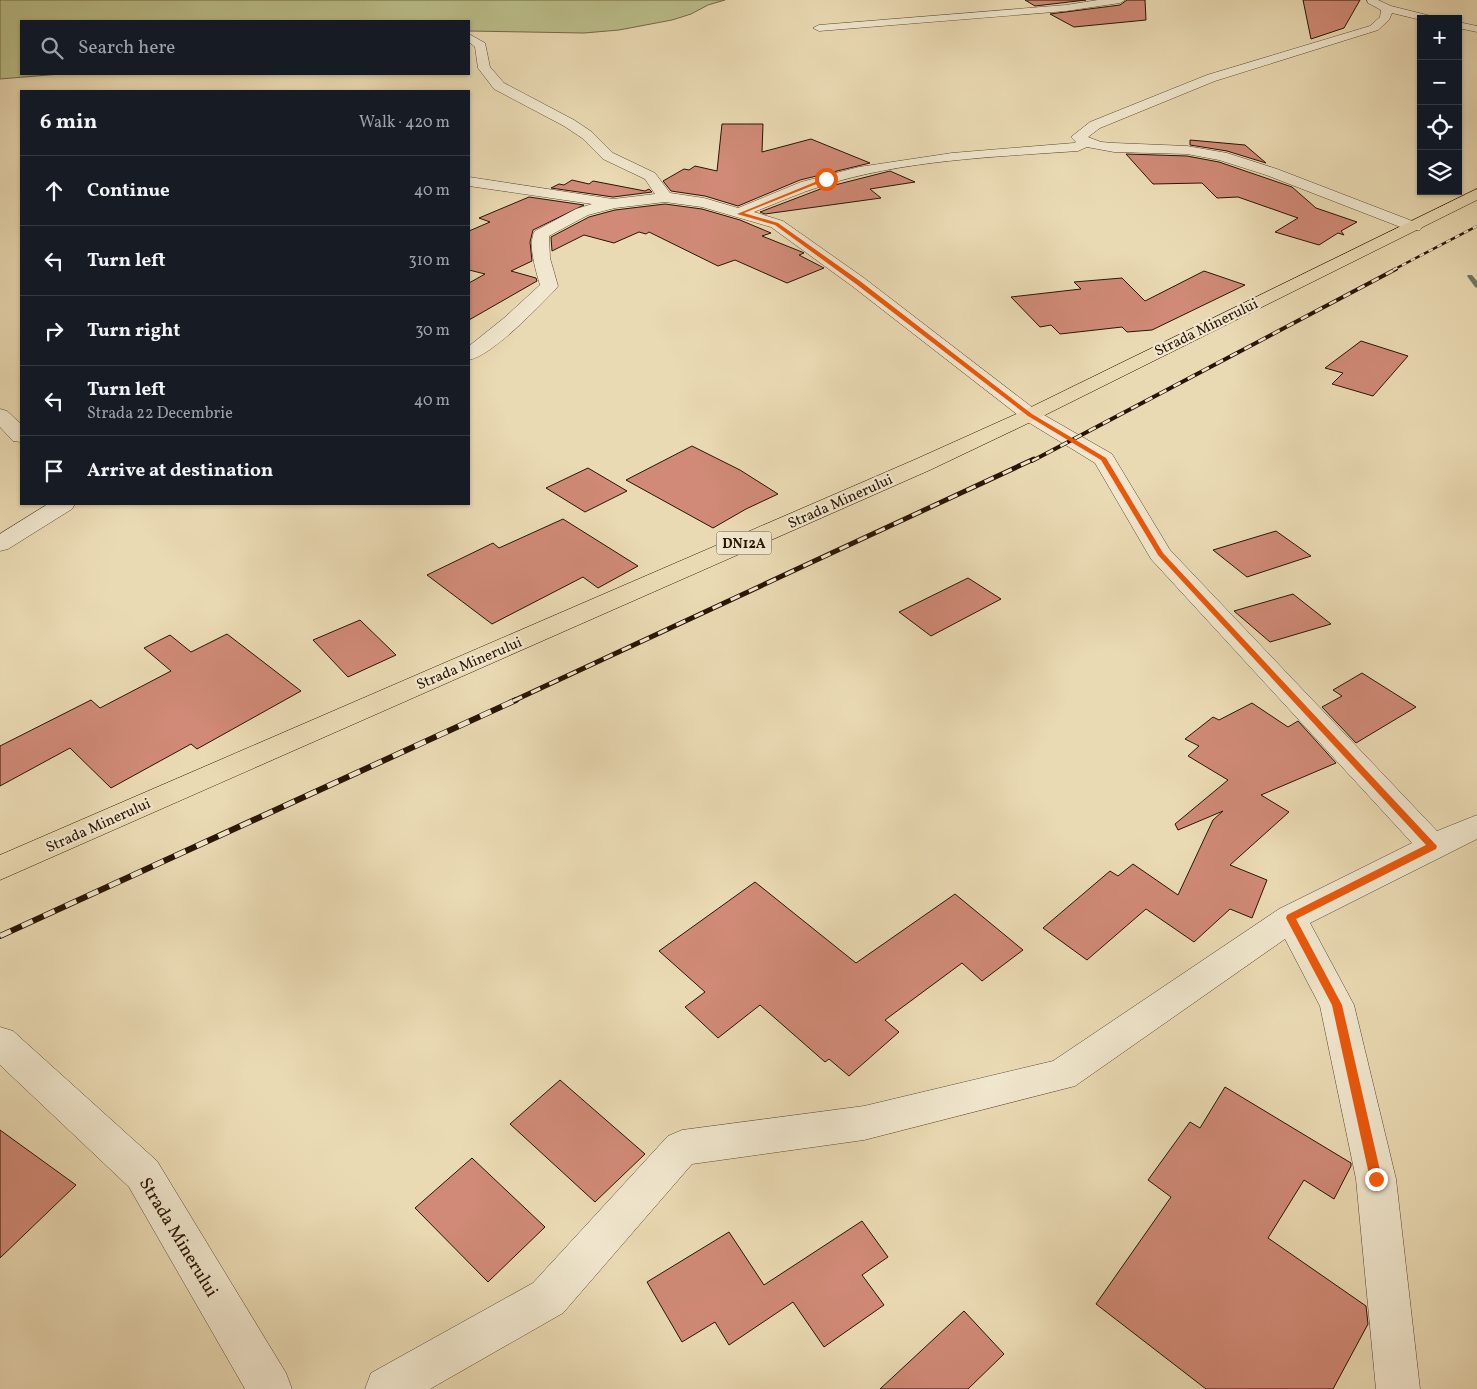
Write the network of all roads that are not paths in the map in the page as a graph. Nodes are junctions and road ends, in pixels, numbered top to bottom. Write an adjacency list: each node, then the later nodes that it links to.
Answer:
1 (1120, 0): 6 (street)
2 (1371, 0): 3 (street)
3 (1387, 9): 4 (street); 9 (street)
4 (1417, 16)
5 (1462, 26): 7 (street)
6 (820, 28)
7 (1477, 29)
8 (470, 38): 12 (street)
9 (1084, 142): 14 (street); 15 (street)
10 (470, 181): 13 (street)
11 (1477, 194): 15 (main road, Strada Minerului / DN12A)
12 (665, 197): 13 (street); 14 (street)
13 (614, 203): 16 (street)
14 (739, 214): 18 (street)
15 (1414, 227): 18 (main road, Strada Minerului / DN12A)
16 (470, 353)
17 (0, 415): 19 (street)
18 (1030, 415): 23 (street); 24 (main road, Strada Minerului / DN12A)
19 (20, 435)
20 (62, 505): 21 (street)
21 (0, 544)
22 (1477, 826): 23 (street)
23 (1433, 846): 25 (street)
24 (0, 868)
25 (1291, 918): 28 (street); 29 (street)
26 (0, 1042): 27 (street, Strada Minerului)
27 (270, 1389)
28 (387, 1389)
29 (1398, 1389)

